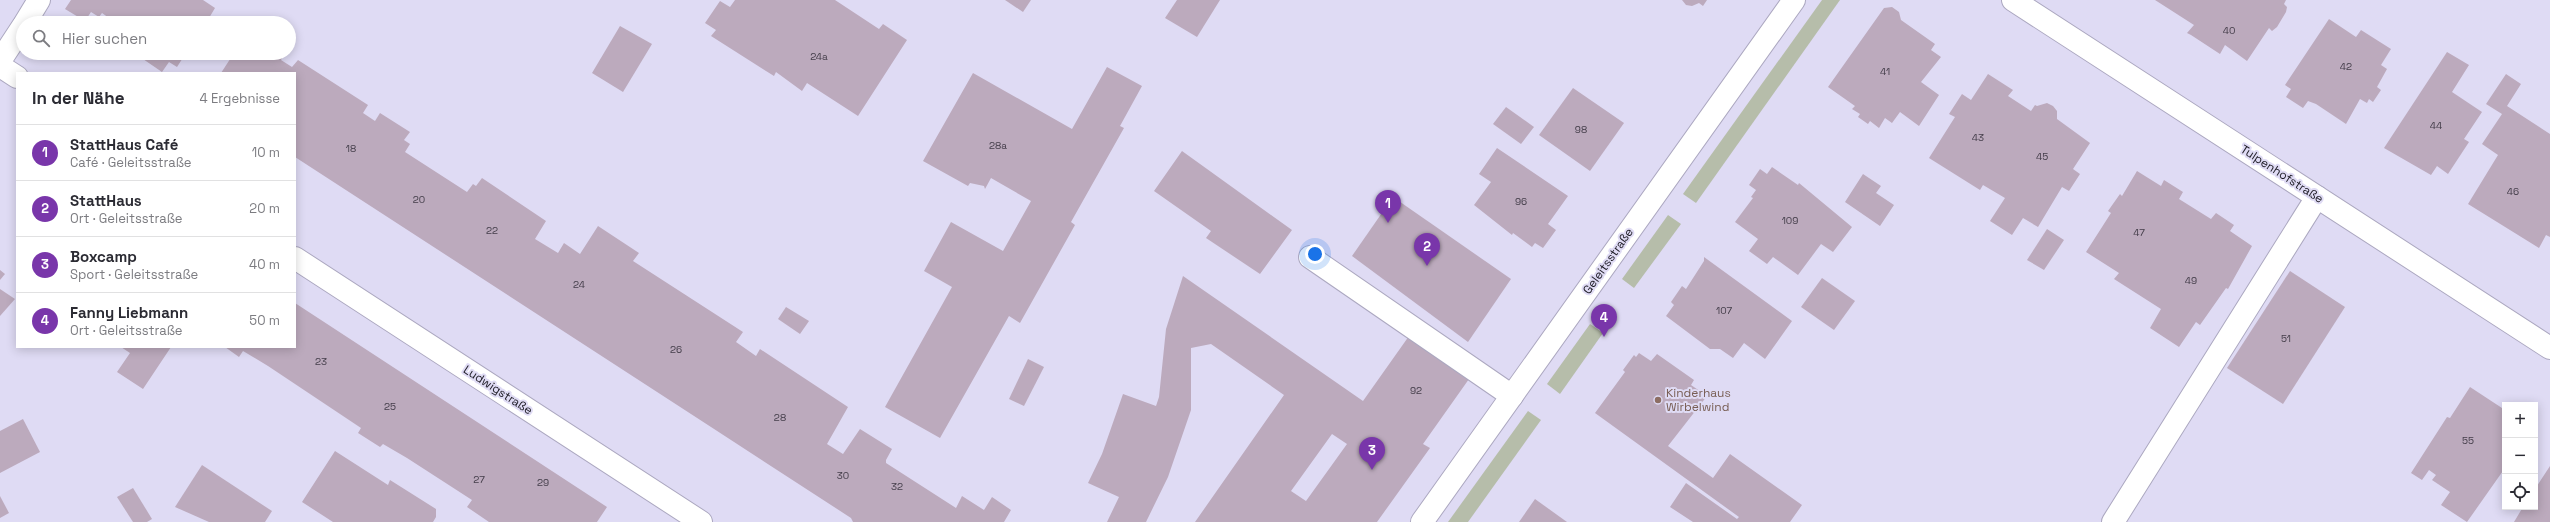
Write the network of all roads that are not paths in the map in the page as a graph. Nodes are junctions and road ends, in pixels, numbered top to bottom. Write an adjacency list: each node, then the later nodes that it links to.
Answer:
1 (39, 0): 4 (street)
2 (1794, 0): 13 (street, Geleitsstraße)
3 (2013, 0): 9 (street, Tulpenhofstraße)
4 (29, 16)
5 (16, 36): 6 (street)
6 (0, 61)
7 (0, 66): 8 (street)
8 (16, 76)
9 (2317, 197): 12 (street, Tulpenhofstraße); 16 (street)
10 (1310, 257): 13 (street)
11 (296, 259): 14 (street, Ludwigstraße)
12 (2550, 348)
13 (1512, 396): 15 (street, Geleitsstraße)
14 (701, 522)
15 (1422, 522)
16 (2113, 522)

